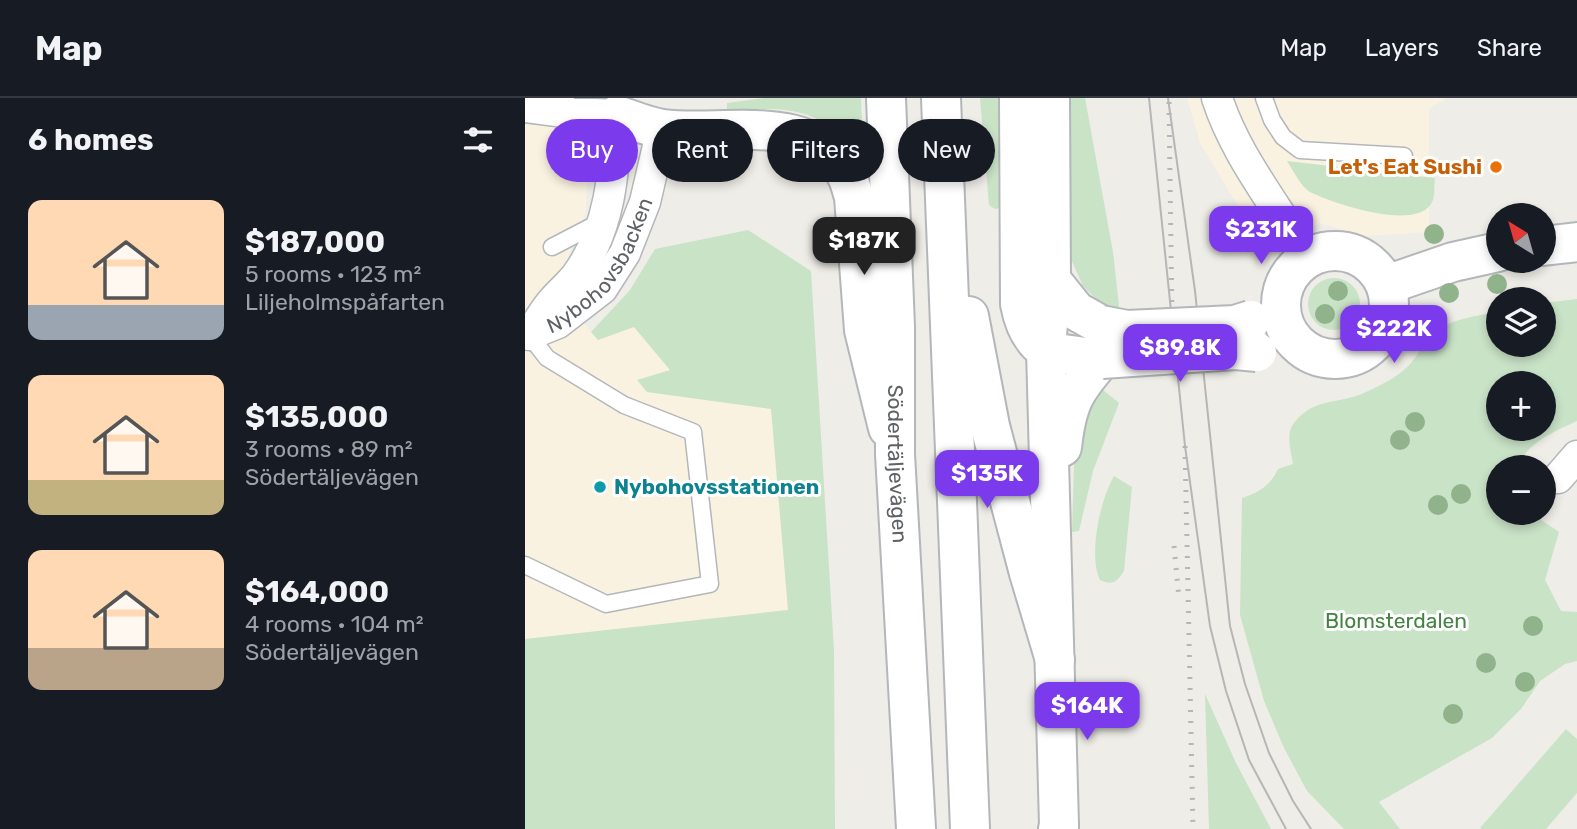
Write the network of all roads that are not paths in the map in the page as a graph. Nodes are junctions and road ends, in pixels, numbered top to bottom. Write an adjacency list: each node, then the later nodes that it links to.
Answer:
1 (886, 98): 23 (street, Södertäljevägen)
2 (941, 98): 10 (street)
3 (1019, 98): 22 (street)
4 (1050, 98): 17 (street)
5 (1217, 98): 16 (street)
6 (1264, 98): 9 (lane)
7 (525, 107): 8 (street)
8 (642, 108): 11 (street, Nybohovsbacken); 20 (street, Nybohovsbacken); 23 (street)
9 (1403, 156)
10 (945, 194): 28 (street); 31 (street)
11 (604, 220): 14 (lane); 20 (street, Nybohovsbacken)
12 (1577, 243): 13 (street)
13 (1556, 245)
14 (552, 247)
15 (1486, 255): 18 (street)
16 (1307, 258): 18 (street); 19 (street)
17 (1051, 280): 21 (street); 22 (street)
18 (1385, 285): 19 (street)
19 (1263, 327): 21 (street, bridge)
20 (527, 337): 27 (lane)
21 (1101, 342): 22 (street); 26 (street)
22 (1046, 349): 26 (street)
23 (895, 454): 30 (street, Södertäljevägen)
24 (1577, 456): 25 (street)
25 (1558, 478)
26 (1052, 546): 28 (street)
27 (525, 565)
28 (1055, 660): 29 (street)
29 (1059, 828)
30 (916, 829)
31 (970, 829)

